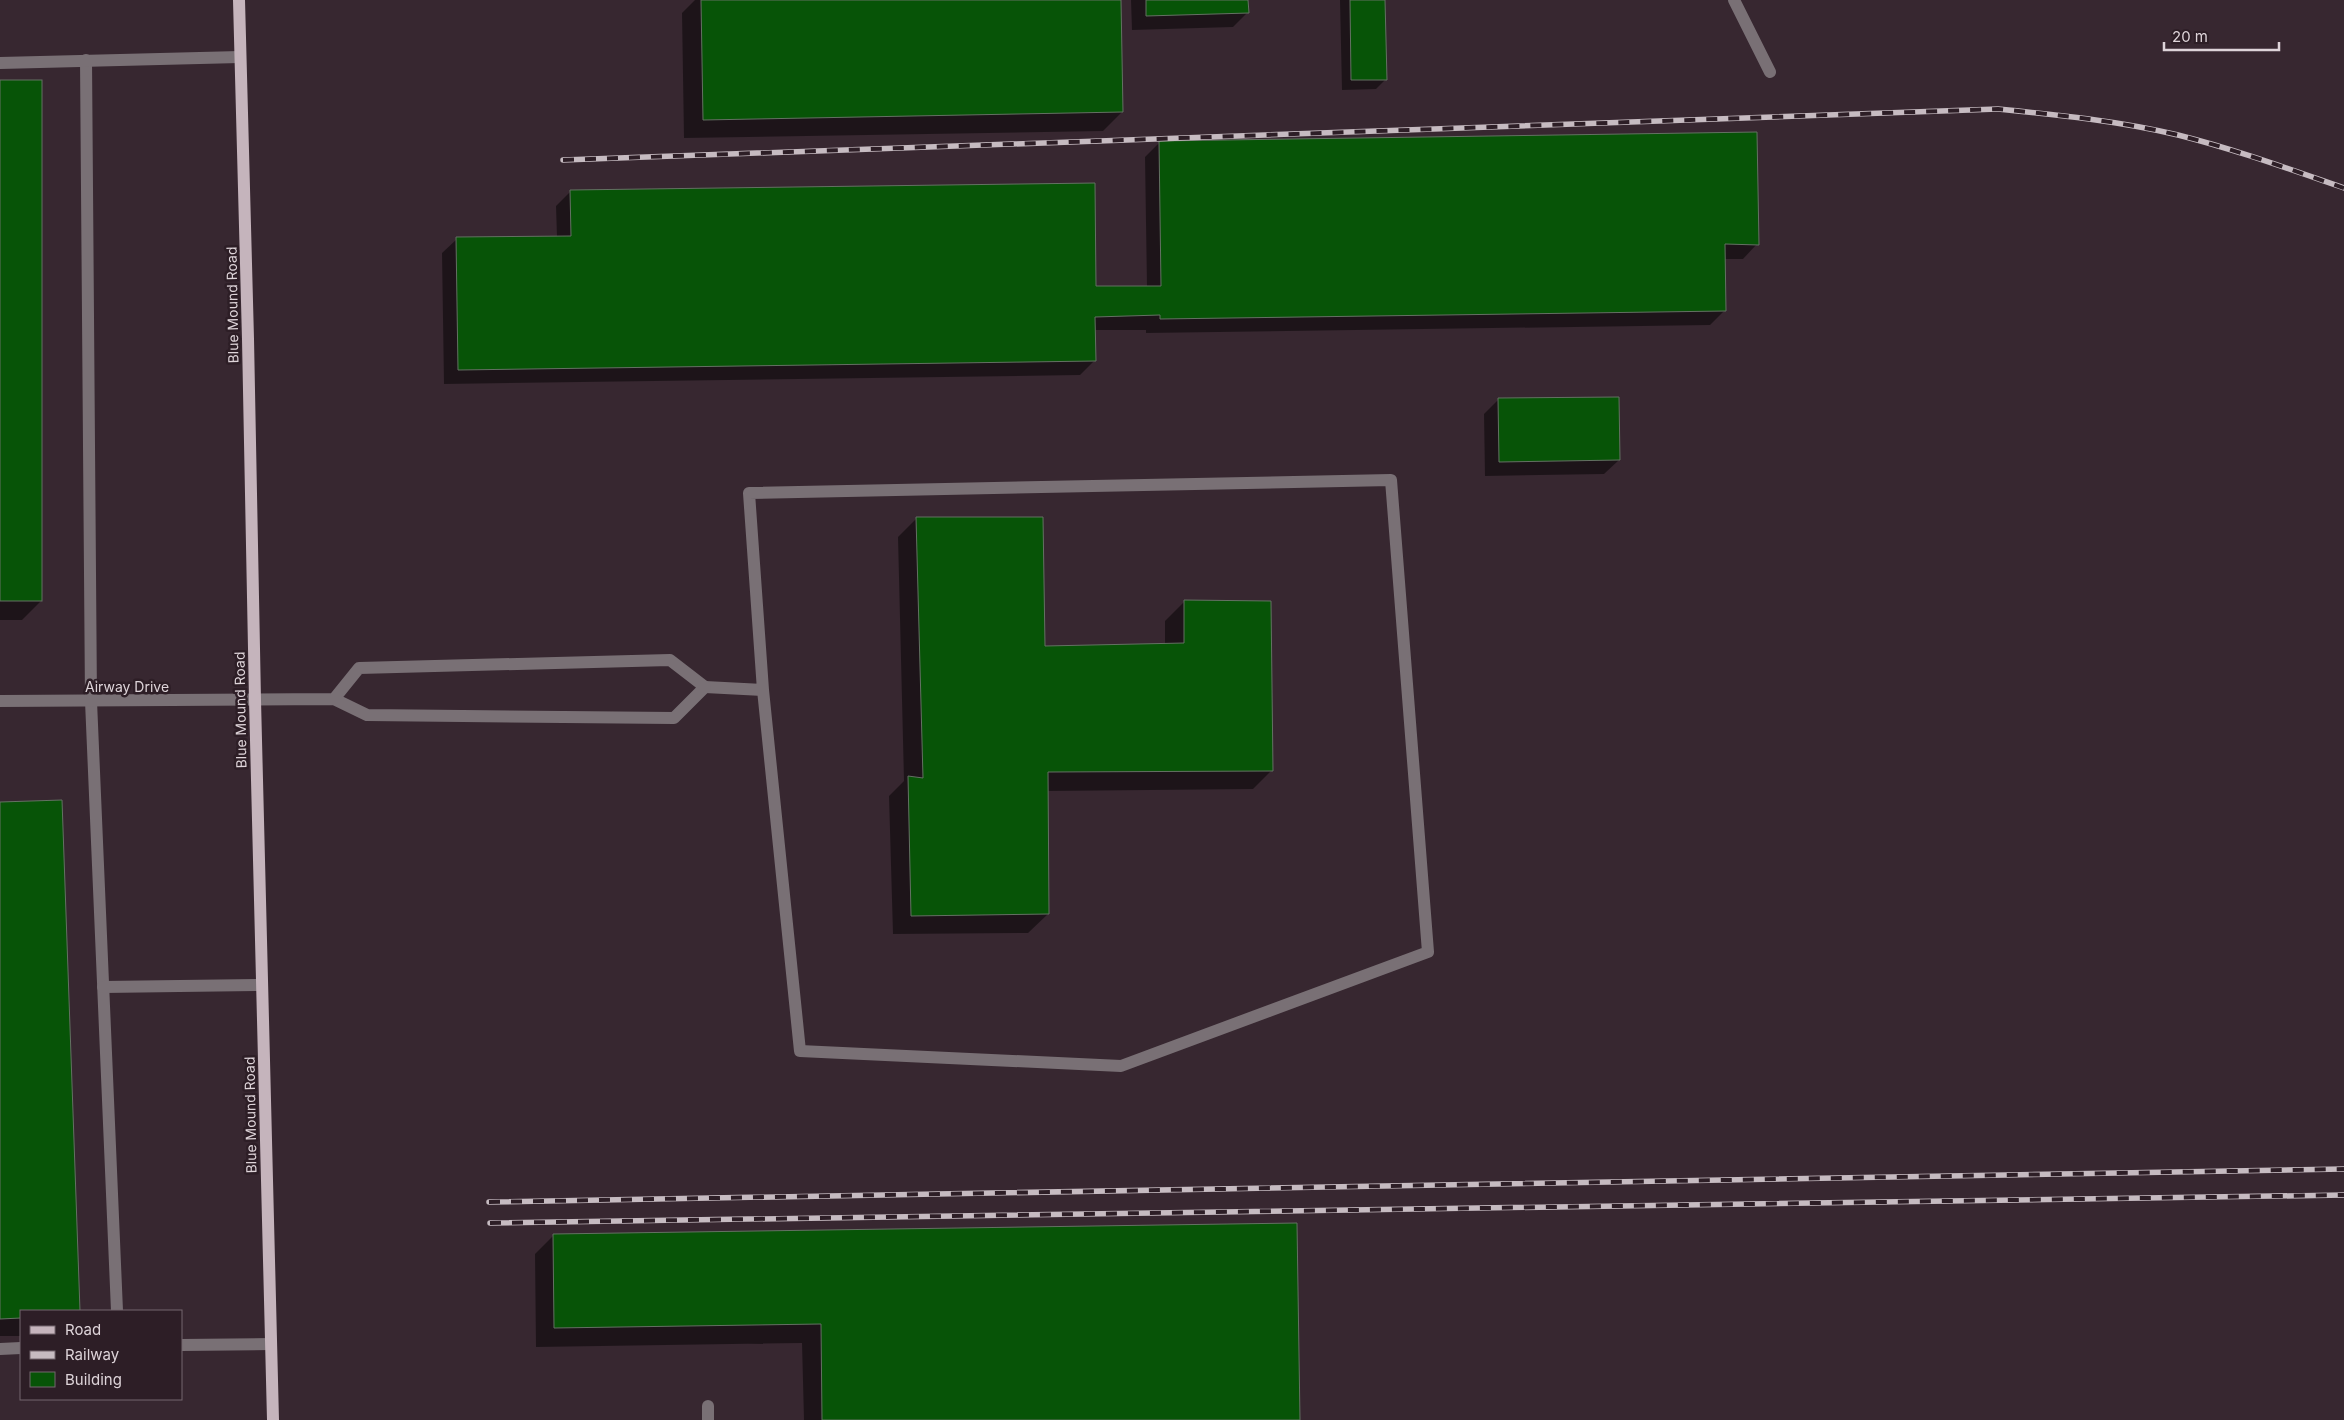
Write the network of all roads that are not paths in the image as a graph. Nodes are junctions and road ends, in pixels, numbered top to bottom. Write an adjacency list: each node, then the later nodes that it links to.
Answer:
1 (238, 0): 3 (main road, Blue Mound Road)
2 (1734, 0): 6 (street)
3 (240, 57): 4 (street); 10 (main road, Blue Mound Road)
4 (86, 60): 5 (street); 12 (street)
5 (0, 62)
6 (1770, 72)
7 (705, 687): 8 (street); 9 (street); 9 (street)
8 (763, 690): 8 (street)
9 (334, 699): 10 (street, Airway Drive)
10 (255, 700): 12 (street, Airway Drive); 13 (main road, Blue Mound Road)
11 (0, 701): 12 (street, Airway Drive)
12 (91, 701): 14 (street)
13 (262, 985): 14 (street); 16 (main road, Blue Mound Road)
14 (103, 987): 15 (street)
15 (117, 1310)
16 (271, 1344): 17 (street); 21 (main road, Blue Mound Road)
17 (182, 1345)
18 (20, 1348): 19 (street)
19 (0, 1349)
20 (708, 1406): 22 (street)
21 (272, 1420)
22 (708, 1420)

